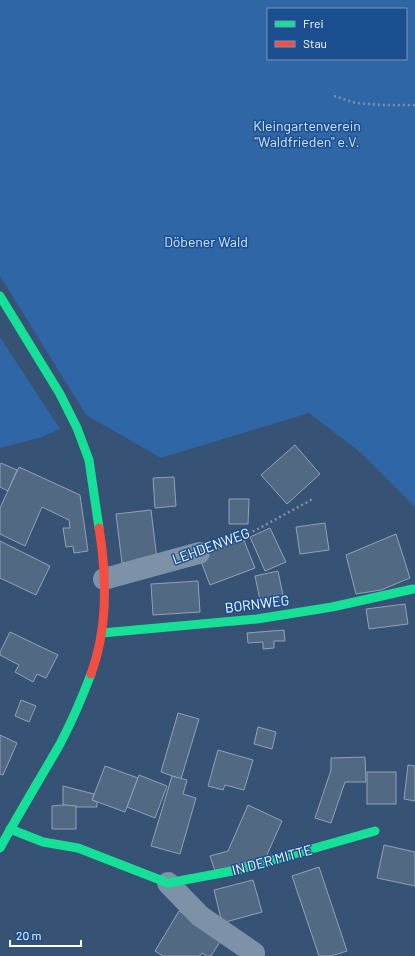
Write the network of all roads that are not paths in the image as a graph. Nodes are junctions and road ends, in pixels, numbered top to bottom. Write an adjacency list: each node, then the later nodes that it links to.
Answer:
1 (0, 296): 3 (street)
2 (199, 552): 3 (street, LEHDENWEG)
3 (104, 579): 5 (street)
4 (413, 589): 5 (street, BORNWEG)
5 (102, 633): 6 (street)
6 (10, 830): 8 (street); 9 (street)
7 (375, 831): 9 (street, IN DER MITTE)
8 (0, 848)
9 (168, 883): 10 (street)
10 (254, 952)

